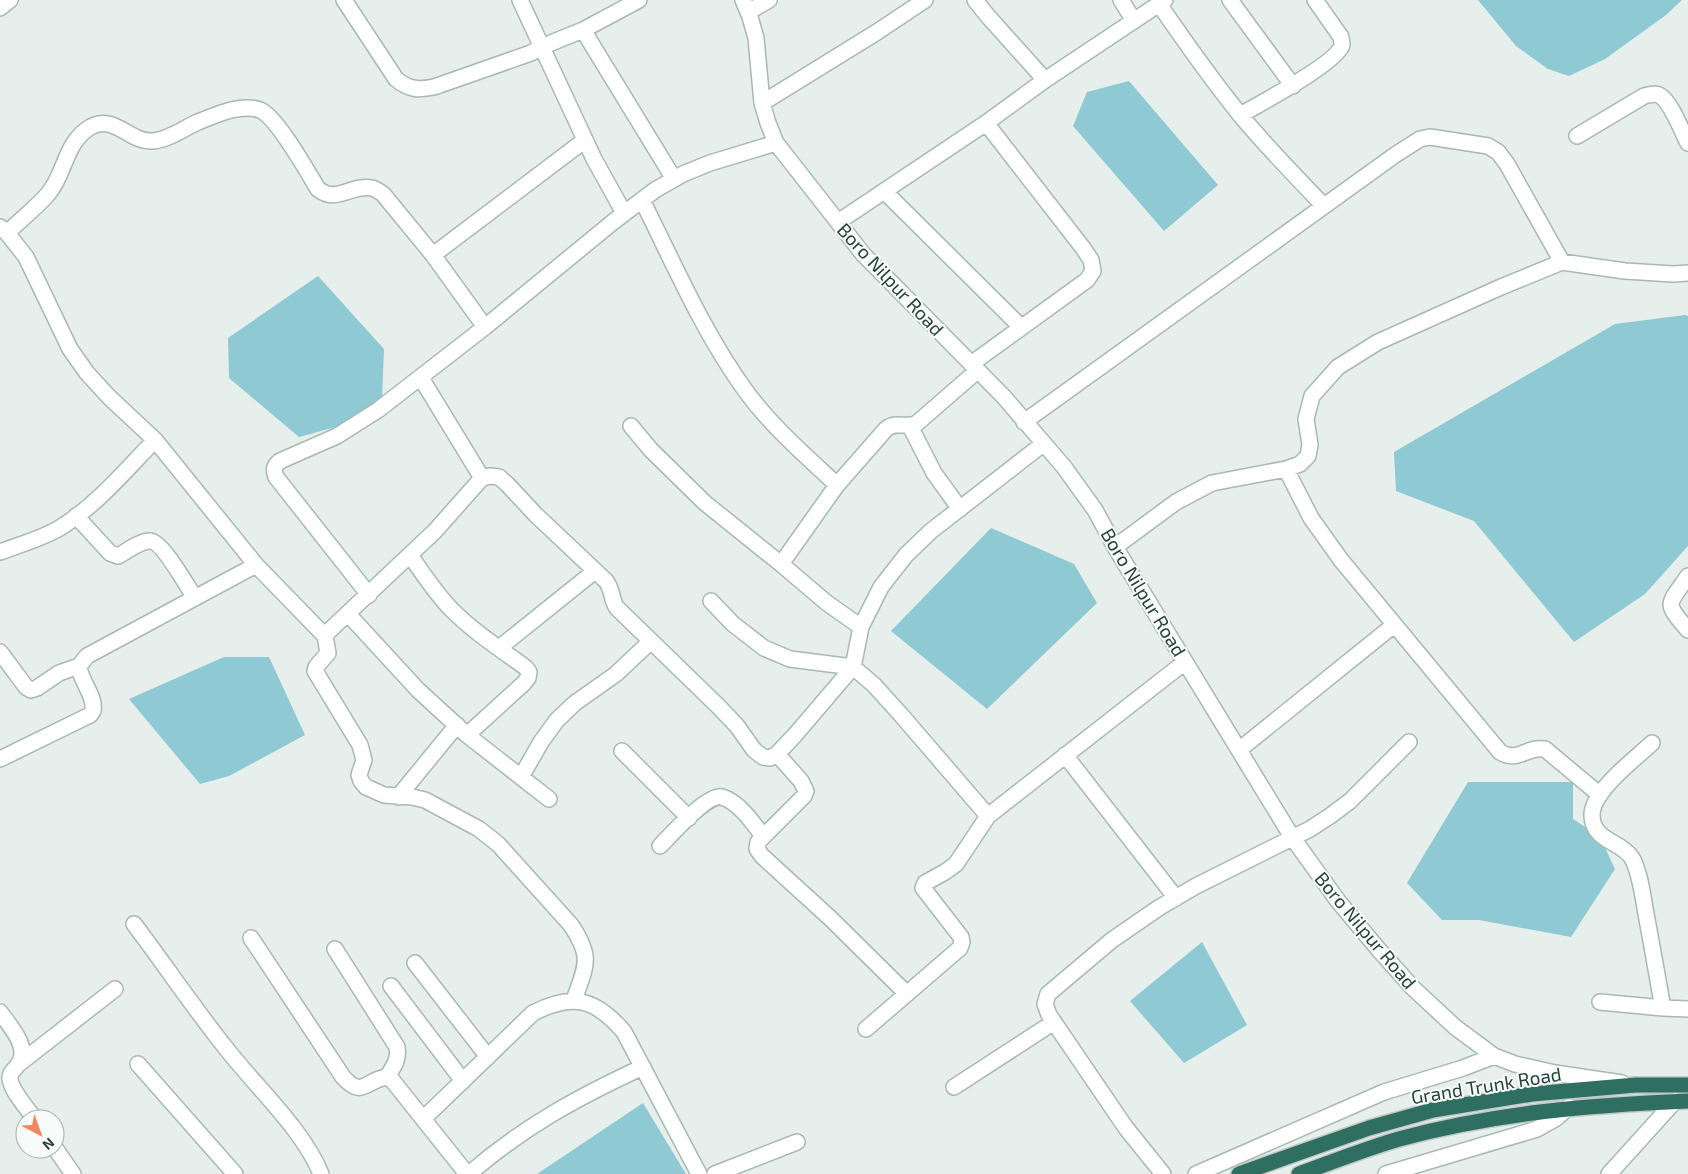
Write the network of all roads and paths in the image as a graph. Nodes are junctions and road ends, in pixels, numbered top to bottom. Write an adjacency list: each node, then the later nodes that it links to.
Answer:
1 (10, 0): 13 (street)
2 (344, 0): 16 (street)
3 (520, 0): 16 (street)
4 (769, 0): 12 (street)
5 (925, 0): 19 (street)
6 (975, 0): 17 (street)
7 (1121, 0): 14 (street)
8 (1230, 0): 18 (street)
9 (1315, 0): 18 (street)
10 (629, 2): 15 (street)
11 (1162, 2): 14 (street); 20 (street)
12 (745, 6): 19 (street, Boro Nilpur Road)
13 (0, 8)
14 (1134, 21): 17 (street)
15 (583, 30): 16 (street); 26 (street)
16 (541, 47): 23 (street)
17 (1045, 80): 21 (street)
18 (1293, 86): 20 (street)
19 (762, 103): 24 (street, Boro Nilpur Road)
20 (1240, 115): 29 (street)
21 (986, 123): 27 (street); 37 (street)
22 (1577, 136): 25 (street)
23 (585, 140): 30 (street); 33 (street)
24 (776, 143): 26 (street); 31 (street, Boro Nilpur Road)
25 (1688, 143)
26 (674, 179): 28 (street)
27 (884, 191): 31 (street); 37 (street)
28 (642, 200): 30 (street); 47 (street)
29 (1324, 206): 34 (street); 40 (street)
30 (624, 213): 36 (street)
31 (838, 222): 38 (street, Boro Nilpur Road)
32 (3, 230): 33 (street); 43 (street)
33 (433, 255): 36 (street)
34 (1562, 262): 35 (street); 45 (street)
35 (1688, 273)
36 (485, 327): 39 (street)
37 (1022, 327): 38 (street)
38 (974, 367): 40 (street, Boro Nilpur Road); 42 (street)
39 (421, 378): 46 (street); 57 (street)
40 (1024, 422): 44 (street, Boro Nilpur Road)
41 (631, 426): 53 (street)
42 (910, 426): 47 (street); 48 (street)
43 (155, 440): 49 (street); 54 (street)
44 (1043, 444): 48 (street); 50 (street, Boro Nilpur Road)
45 (1286, 469): 50 (street); 61 (street)
46 (482, 478): 52 (street); 55 (street)
47 (837, 485): 53 (street)
48 (960, 509): 62 (street)
49 (76, 516): 51 (street); 58 (street)
50 (1115, 547): 68 (street, Boro Nilpur Road)
51 (0, 552)
52 (410, 555): 57 (street); 66 (street)
53 (781, 564): 62 (street)
54 (256, 565): 58 (street); 64 (street)
55 (595, 571): 65 (street); 66 (street)
56 (1688, 576): 63 (street)
57 (369, 594): 60 (street)
58 (195, 598): 69 (street)
59 (711, 602): 70 (street)
60 (348, 614): 64 (street); 71 (street)
61 (1394, 625): 74 (street); 80 (street)
62 (861, 627): 70 (street)
63 (1688, 630)
64 (325, 636): 81 (street)
65 (651, 641): 76 (street); 79 (street)
66 (499, 648): 71 (street)
67 (0, 652): 69 (street)
68 (1185, 662): 74 (street, Boro Nilpur Road); 77 (street)
69 (78, 666): 78 (street)
70 (853, 667): 76 (street); 83 (street)
71 (462, 730): 79 (street); 81 (street)
72 (1409, 742): 86 (street)
73 (1652, 743): 80 (street)
74 (1239, 750): 86 (street, Boro Nilpur Road)
75 (622, 751): 84 (street)
76 (777, 754): 85 (street)
77 (1065, 754): 83 (street); 88 (street)
78 (0, 759)
79 (521, 777): 82 (street)
80 (1600, 795): 98 (street)
81 (398, 797): 96 (street)
82 (549, 800)
83 (988, 816): 95 (street)
84 (689, 818): 85 (street); 87 (street)
85 (763, 836): 95 (street)
86 (1292, 837): 88 (street); 104 (street, Boro Nilpur Road)
87 (660, 846)
88 (1176, 898): 101 (street)
89 (134, 924): 122 (street)
90 (252, 938): 109 (street)
91 (334, 949): 109 (street)
92 (414, 963): 103 (street)
93 (391, 986): 110 (street)
94 (116, 989): 105 (street)
95 (906, 994): 102 (street)
96 (574, 1000): 103 (street); 107 (street)
97 (1600, 1002): 98 (street)
98 (1663, 1008): 99 (street)
99 (1688, 1008)
100 (0, 1012): 105 (street)
101 (1054, 1022): 113 (street); 126 (street)
102 (866, 1029)
103 (488, 1056): 110 (street)
104 (1494, 1056): 112 (street, Boro Nilpur Road); 127 (street)
105 (20, 1063): 108 (street)
106 (138, 1064): 121 (street)
107 (643, 1067): 123 (street); 124 (street)
108 (5, 1074): 116 (street)
109 (386, 1077): 117 (street)
110 (463, 1081): 117 (street)
111 (1688, 1085): 112 (highway, Grand Trunk Road)
112 (1636, 1086): 128 (highway, Grand Trunk Road)
113 (954, 1087)
114 (1682, 1101): 115 (highway, Grand Trunk Road); 131 (street)
115 (1569, 1107): 129 (highway, Grand Trunk Road); 130 (street)
116 (28, 1109)
117 (423, 1119): 123 (street)
118 (797, 1142): 125 (street)
119 (63, 1159): 120 (street)
120 (73, 1174)
121 (235, 1174)
122 (321, 1174)
123 (468, 1174)
124 (699, 1174)
125 (715, 1174)
126 (1163, 1174)
127 (1196, 1174)
128 (1239, 1174)
129 (1299, 1174)
130 (1386, 1174)
131 (1609, 1174)

